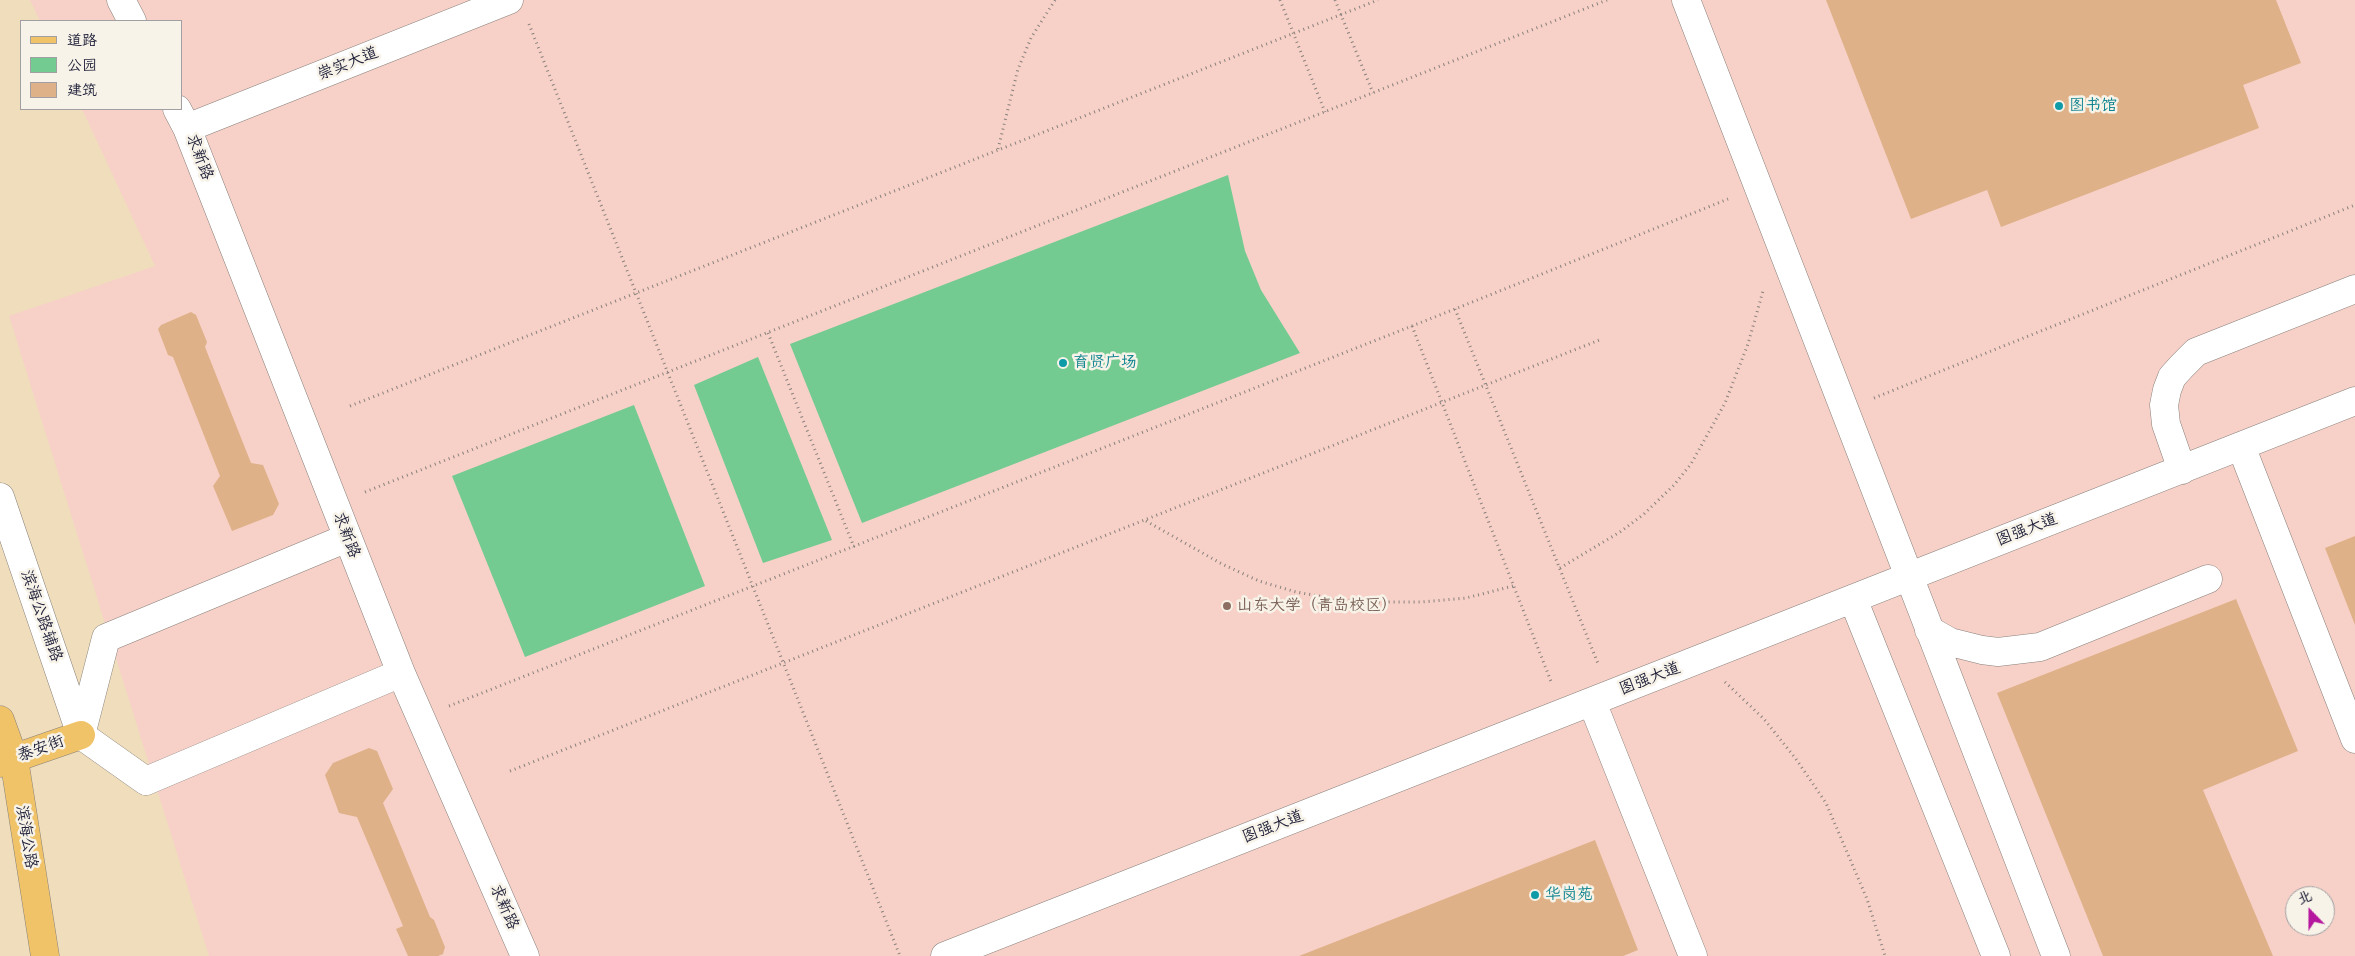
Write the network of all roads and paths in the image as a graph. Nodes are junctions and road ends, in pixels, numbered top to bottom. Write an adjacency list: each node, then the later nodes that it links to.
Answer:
1 (121, 0): 10 (street)
2 (1055, 0): 15 (path)
3 (1280, 0): 11 (path)
4 (1335, 0): 9 (path)
5 (1378, 0): 9 (path)
6 (1607, 0): 12 (path)
7 (1686, 0): 16 (street)
8 (518, 9): 14 (street, 崇实大道); 20 (path)
9 (1340, 14): 11 (path); 12 (path)
10 (131, 20)
11 (1293, 33): 13 (path); 15 (path)
12 (1372, 93): 13 (path)
13 (1325, 112): 23 (path)
14 (182, 118): 34 (street, 求新路)
15 (998, 150): 20 (path)
16 (1758, 187): 21 (path); 30 (street)
17 (2355, 205): 30 (path)
18 (1766, 283): 38 (path)
19 (2355, 290): 32 (street)
20 (636, 292): 25 (path); 29 (path)
21 (1455, 309): 22 (path); 26 (path)
22 (1412, 326): 28 (path); 37 (path)
23 (768, 333): 25 (path); 37 (path)
24 (1602, 339): 26 (path)
25 (668, 372): 34 (path); 41 (path)
26 (1486, 386): 28 (path); 38 (path)
27 (2355, 401): 31 (street, 图强大道)
28 (1441, 402): 35 (path); 42 (path)
29 (350, 406)
30 (1844, 411): 39 (street)
31 (2241, 446): 32 (street, 图强大道); 53 (street)
32 (2182, 470): 39 (street, 图强大道)
33 (0, 497): 52 (street, 滨海公路辅路)
34 (334, 505): 36 (street, 求新路)
35 (1145, 520): 42 (path); 46 (path)
36 (347, 538): 47 (street, 求新路); 52 (street)
37 (854, 547): 41 (path)
38 (1560, 568): 48 (path)
39 (1908, 577): 43 (street, 图强大道); 44 (street)
40 (2208, 579): 44 (street)
41 (753, 586): 46 (path); 50 (path)
42 (1513, 586): 49 (path)
43 (1853, 599): 45 (street, 图强大道); 62 (street)
44 (1929, 630): 63 (street)
45 (1701, 659): 48 (street, 图强大道); 61 (path)
46 (784, 664): 55 (path); 58 (path)
47 (401, 673): 50 (street, 求新路); 52 (street)
48 (1601, 698): 49 (street, 图强大道); 60 (street)
49 (1563, 713): 59 (street, 图强大道)
50 (420, 718): 57 (street, 求新路)
51 (0, 720): 54 (main road, 滨海公路)
52 (81, 735): 54 (main road, 泰安街)
53 (2355, 739)
54 (7, 761): 56 (main road, 滨海公路)
55 (510, 771)
56 (45, 956)
57 (525, 956)
58 (900, 956)
59 (945, 956)
60 (1693, 956)
61 (1885, 956)
62 (1996, 956)
63 (2056, 956)

